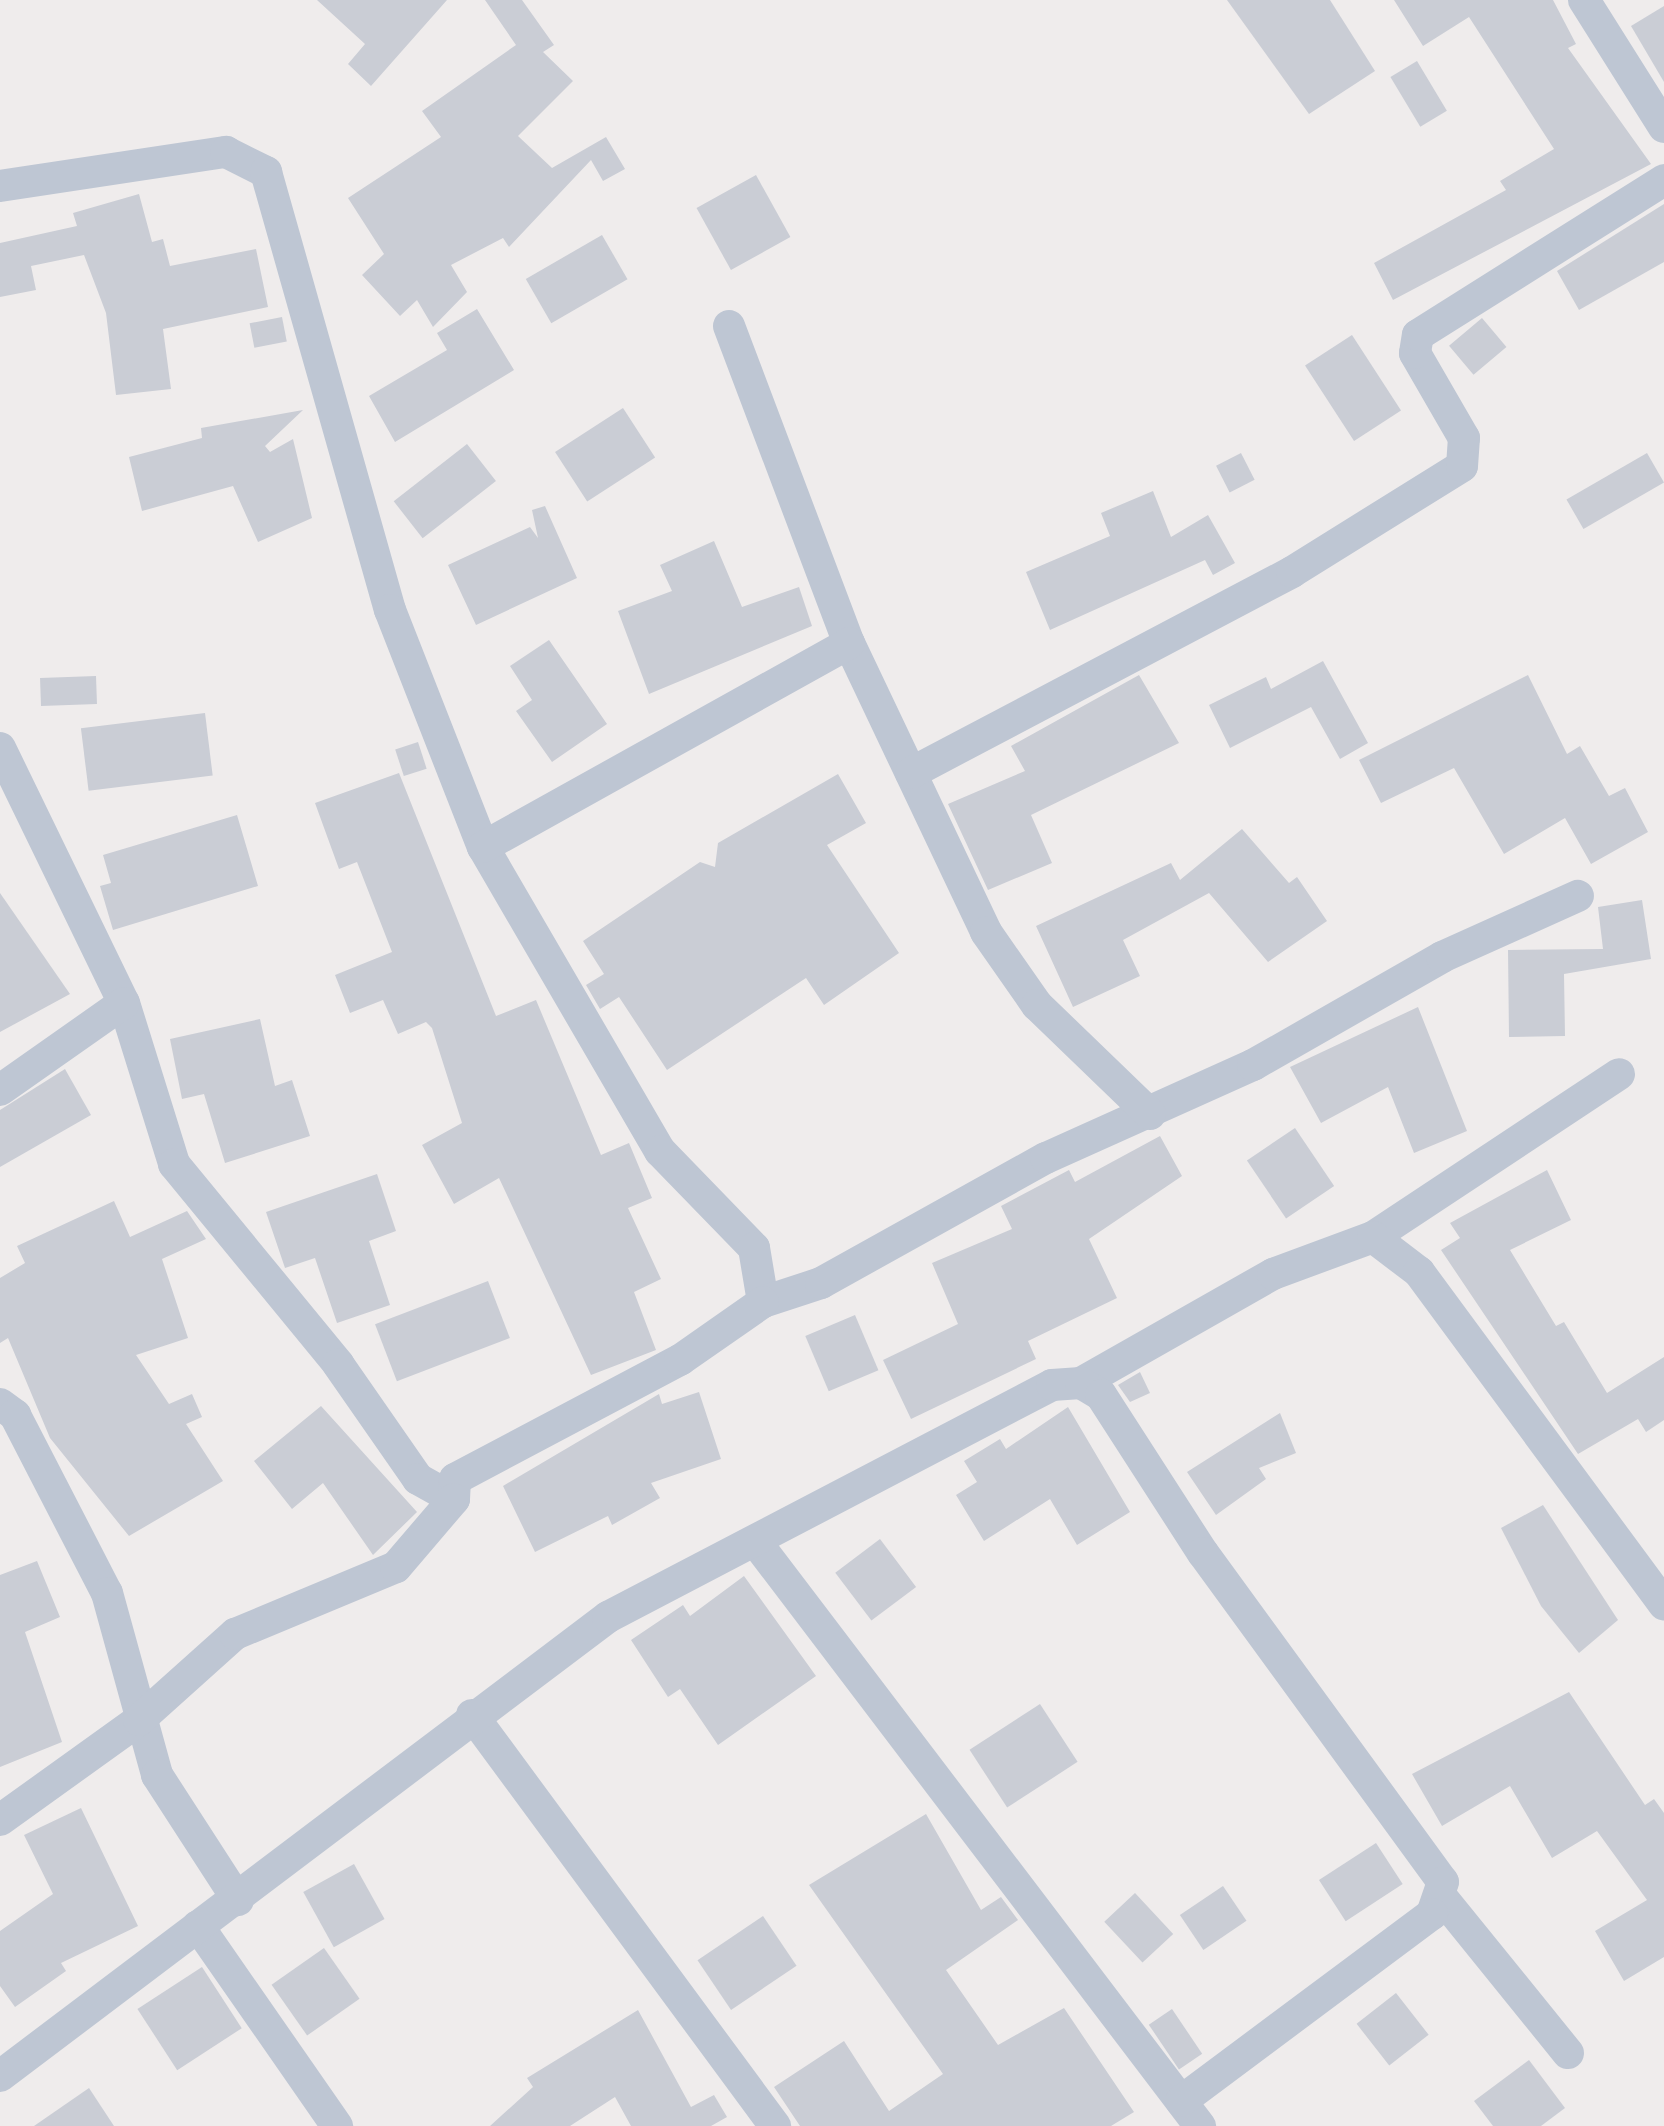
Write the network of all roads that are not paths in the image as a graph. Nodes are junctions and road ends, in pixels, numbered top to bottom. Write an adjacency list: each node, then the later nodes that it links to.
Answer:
1 (1584, 0): 2 (street)
2 (1664, 127)
3 (1664, 180): 8 (street)
4 (0, 186): 9 (street)
5 (729, 326): 6 (street)
6 (849, 643): 8 (street); 9 (street)
7 (0, 748): 11 (street)
8 (911, 774): 14 (street)
9 (483, 847): 16 (street)
10 (1578, 896): 14 (street)
11 (124, 1004): 13 (street); 19 (street)
12 (1619, 1074): 15 (street)
13 (0, 1090)
14 (1150, 1114): 16 (street)
15 (1373, 1238): 17 (street); 21 (street)
16 (762, 1302): 19 (street)
17 (1081, 1383): 20 (street); 26 (street)
18 (0, 1404): 23 (street)
19 (454, 1499): 23 (street)
20 (756, 1542): 22 (street); 30 (street)
21 (1664, 1604)
22 (472, 1715): 25 (street); 32 (street)
23 (139, 1720): 24 (street); 25 (street)
24 (0, 1820)
25 (238, 1900): 27 (street)
26 (1444, 1900): 28 (street); 30 (street)
27 (198, 1926): 29 (street); 31 (street)
28 (1568, 2053)
29 (0, 2076)
30 (1190, 2114)
31 (337, 2126)
32 (775, 2126)

